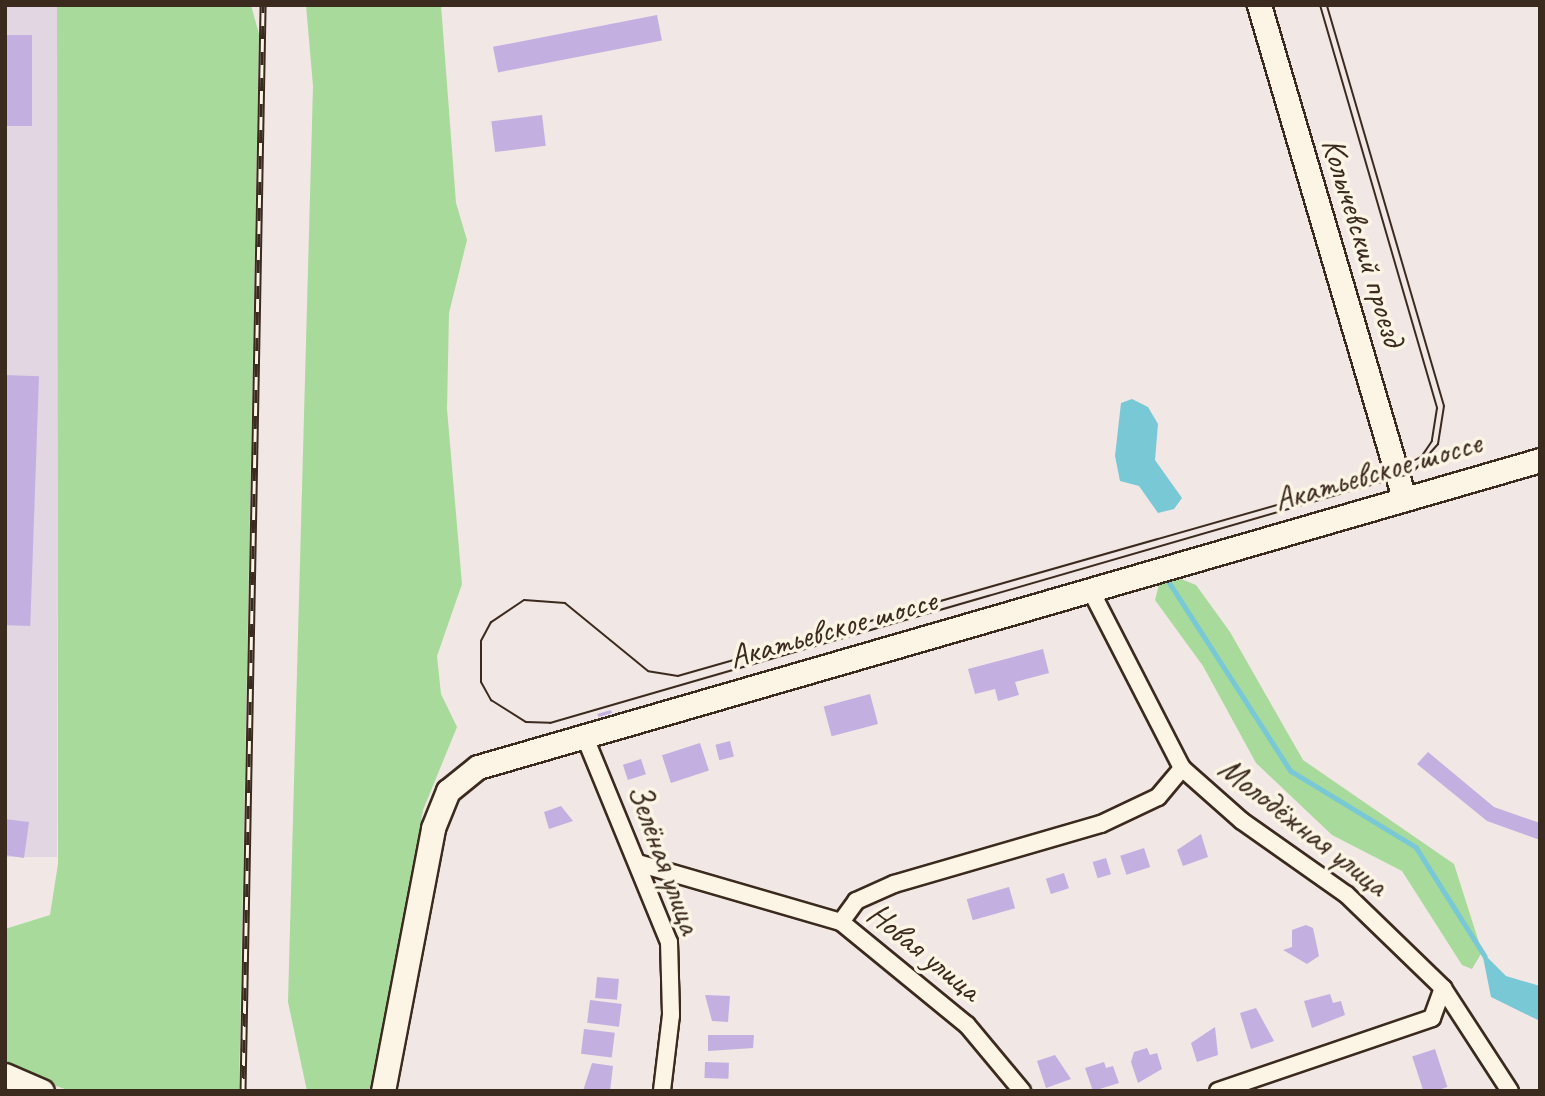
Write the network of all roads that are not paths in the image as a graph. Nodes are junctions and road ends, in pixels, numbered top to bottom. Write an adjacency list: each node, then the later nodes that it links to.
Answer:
1 (1259, 5): 3 (main road, Колычевский проезд)
2 (1540, 460): 3 (main road, Акатьевское шоссе)
3 (1404, 498): 4 (main road, Акатьевское шоссе)
4 (1090, 589): 5 (main road, Акатьевское шоссе); 6 (street, Молодёжная улица)
5 (584, 735): 7 (street, Зелёная улица); 12 (main road, Акатьевское шоссе)
6 (1182, 768): 8 (street); 9 (street, Молодёжная улица)
7 (641, 864): 8 (street, Новая улица); 13 (street, Зелёная улица)
8 (841, 922): 14 (street, Новая улица)
9 (1443, 988): 15 (street); 16 (street, Молодёжная улица)
10 (5, 1075): 11 (main road)
11 (42, 1091)
12 (383, 1091)
13 (662, 1091)
14 (1022, 1091)
15 (1218, 1091)
16 (1510, 1091)

